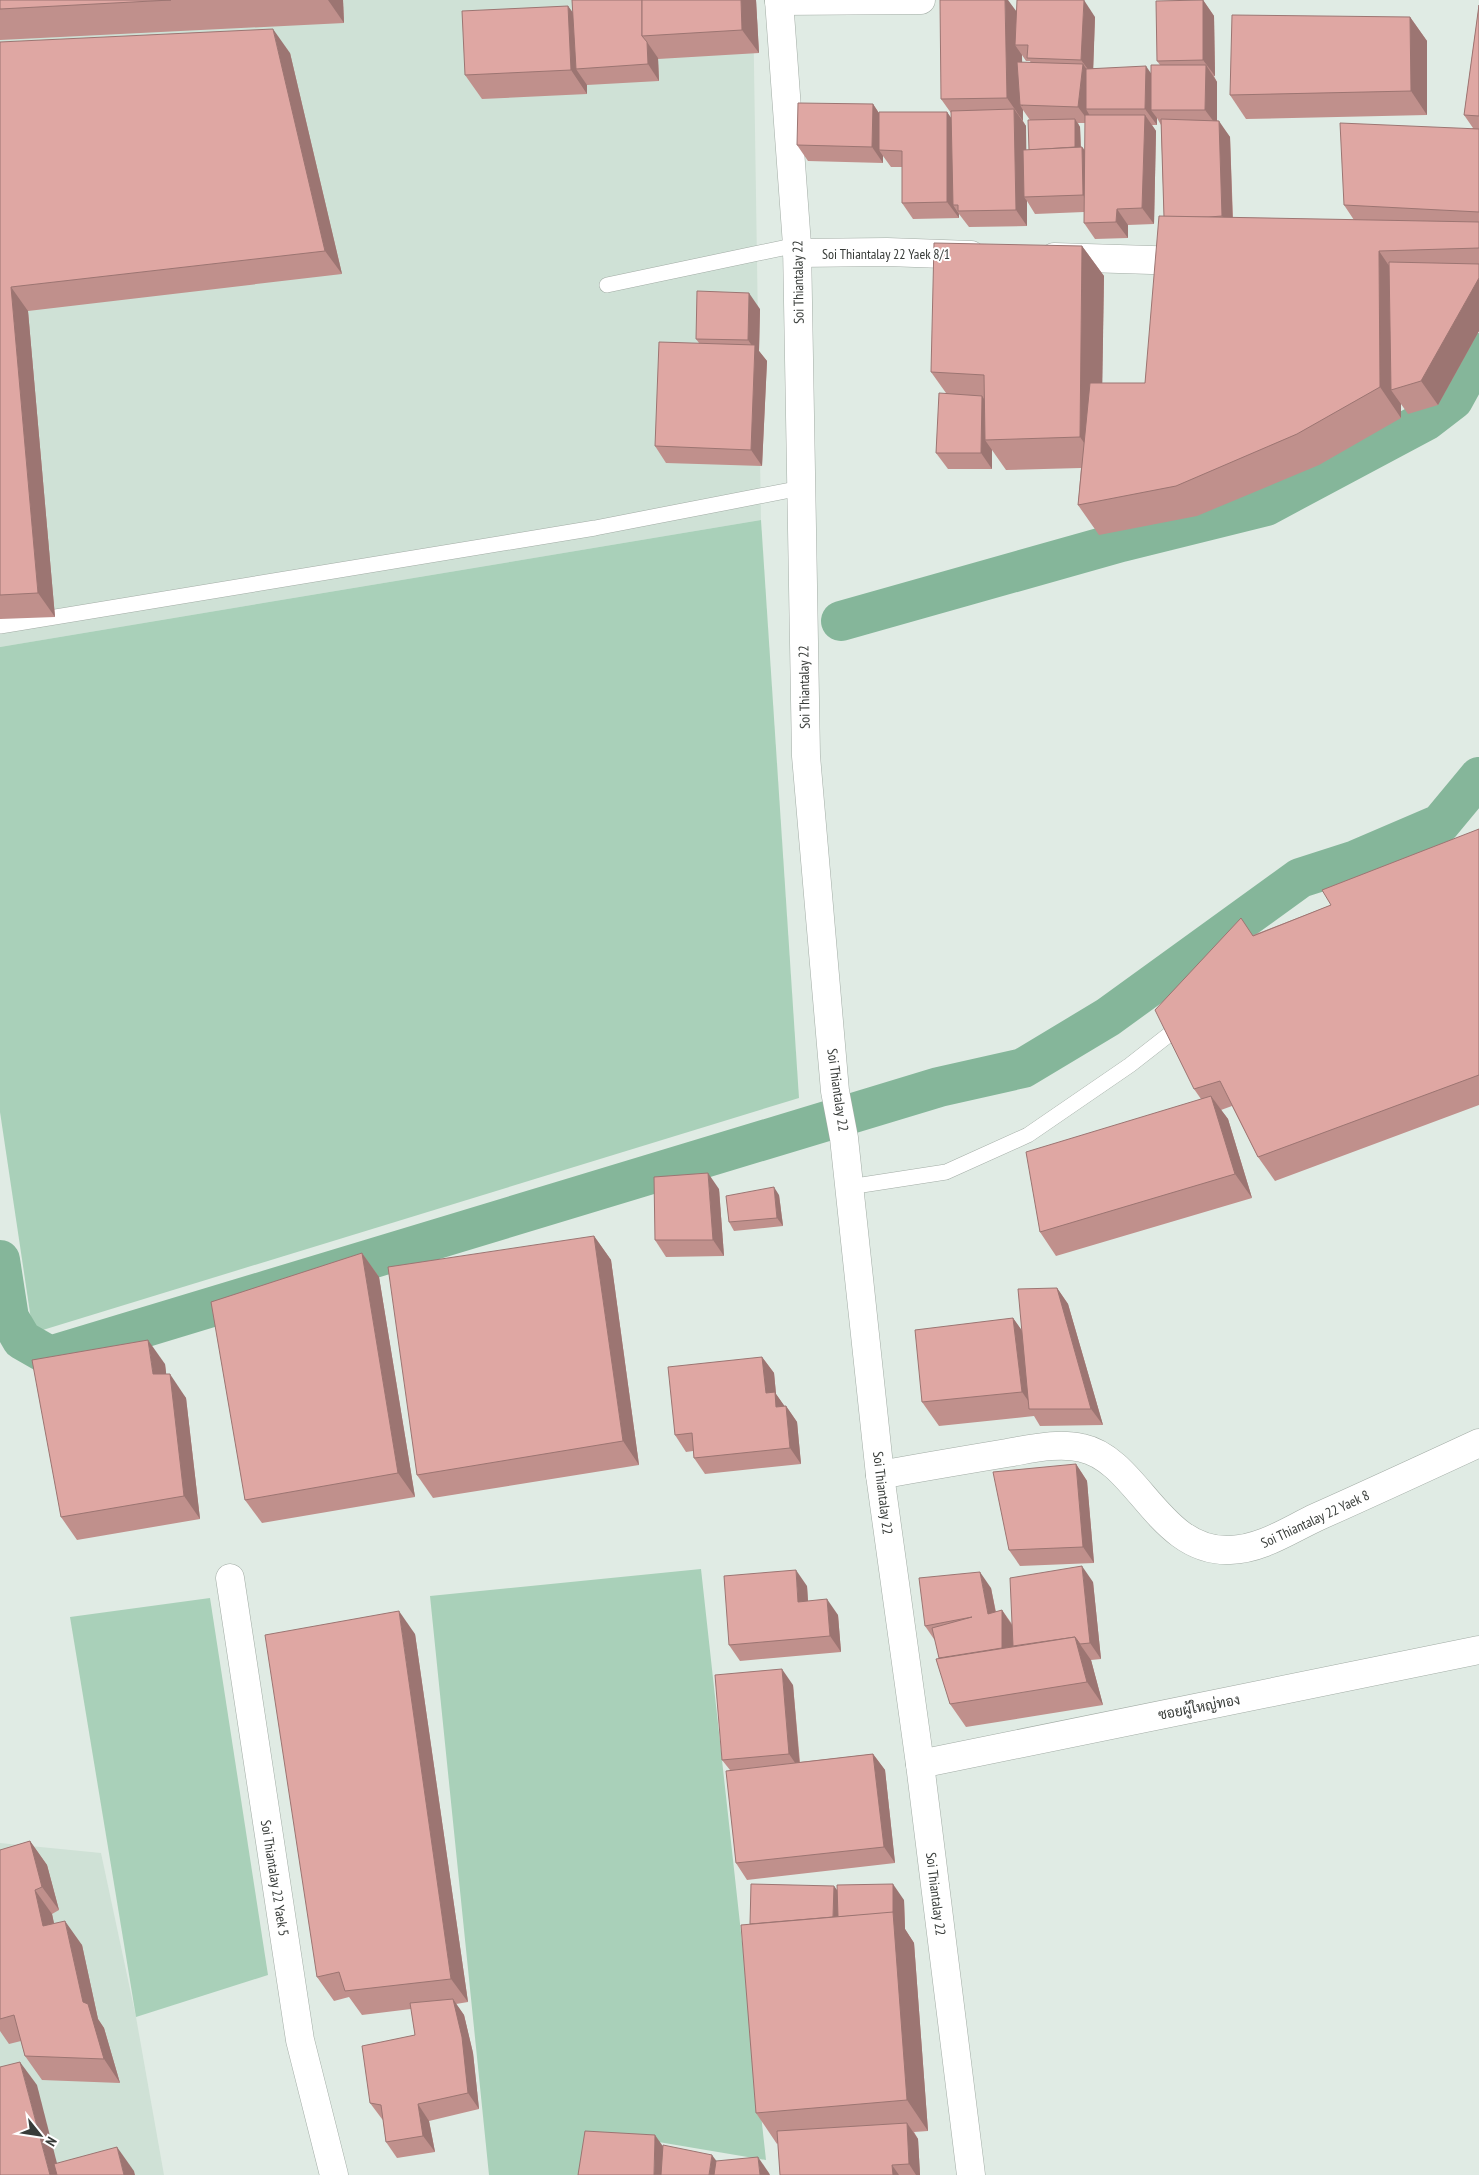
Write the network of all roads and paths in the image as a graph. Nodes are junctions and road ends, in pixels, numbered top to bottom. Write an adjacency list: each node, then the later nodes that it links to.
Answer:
1 (921, 0): 2 (street)
2 (779, 1): 3 (street, Soi Thiantalay 22)
3 (797, 249): 4 (street, Soi Thiantalay 22 Yaek 8/1); 7 (lane); 8 (street, Soi Thiantalay 22)
4 (996, 256)
5 (1026, 256): 6 (street)
6 (1184, 261)
7 (607, 285)
8 (801, 488): 9 (lane); 11 (street, Soi Thiantalay 22)
9 (0, 626)
10 (1171, 1033): 11 (lane)
11 (849, 1187): 13 (street, Soi Thiantalay 22)
12 (1479, 1443): 13 (street, Soi Thiantalay 22 Yaek 8)
13 (880, 1475): 16 (street, Soi Thiantalay 22)
14 (230, 1578): 17 (street, Soi Thiantalay 22 Yaek 5)
15 (1479, 1650): 16 (street, ซอยผู้ใหญ่ทอง)
16 (920, 1764): 18 (street, Soi Thiantalay 22)
17 (334, 2175)
18 (971, 2175)

